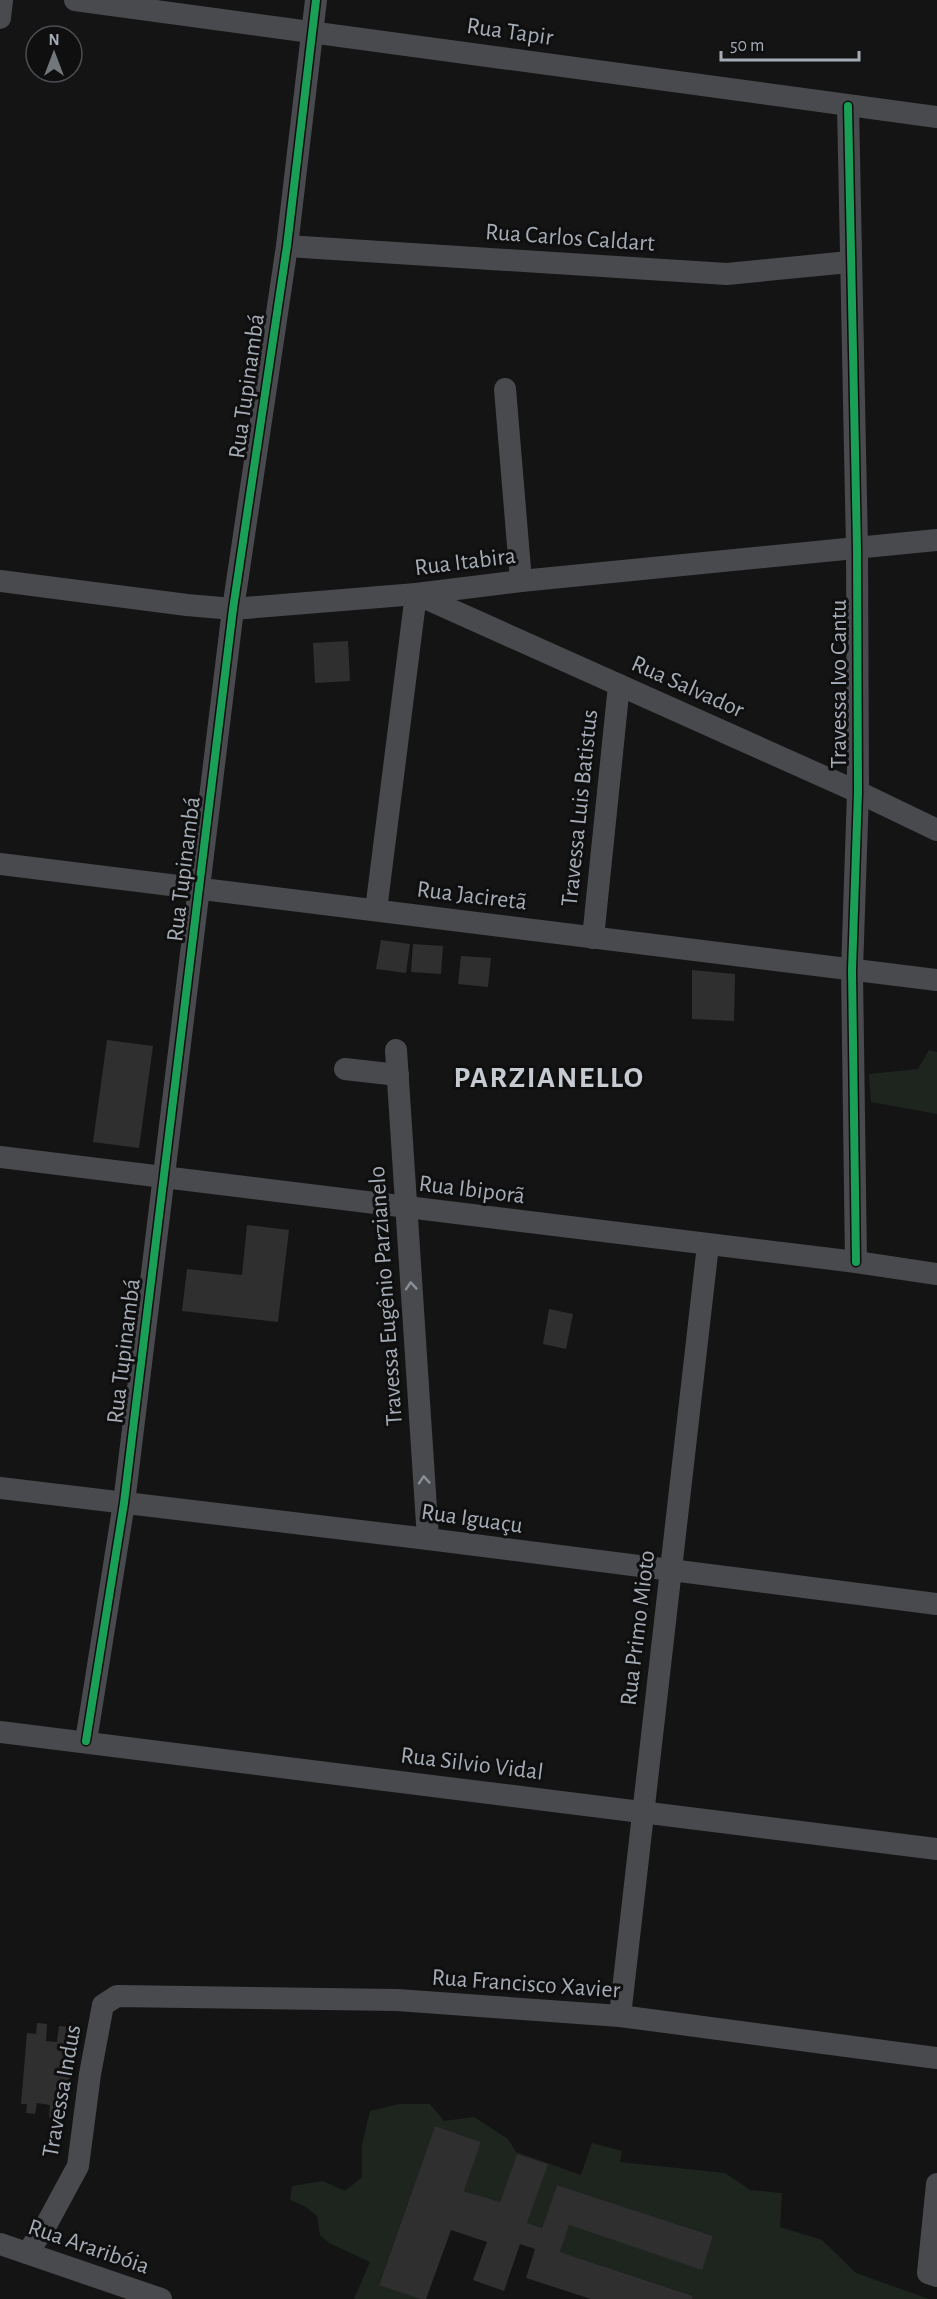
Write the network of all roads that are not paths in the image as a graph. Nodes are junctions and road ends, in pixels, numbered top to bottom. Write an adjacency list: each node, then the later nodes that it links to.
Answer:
1 (2, 0): 4 (street)
2 (75, 0): 5 (street, Rua Tapir)
3 (316, 0): 5 (street, Rua Tupinambá)
4 (0, 18)
5 (311, 30): 6 (street, Rua Tapir); 8 (street, Rua Tupinambá)
6 (848, 106): 7 (street, Rua Tapir); 9 (street, Travessa Ivo Cantu)
7 (937, 117)
8 (287, 246): 9 (street, Rua Carlos Caldart); 16 (street, Rua Tupinambá)
9 (849, 262): 12 (street, Travessa Ivo Cantu)
10 (506, 389): 14 (street)
11 (937, 540): 12 (street, Rua Itabira)
12 (857, 548): 14 (street, Rua Itabira); 18 (street, Travessa Ivo Cantu)
13 (0, 581): 16 (street, Rua Itabira)
14 (522, 581): 15 (street, Rua Itabira)
15 (416, 594): 16 (street, Rua Itabira); 17 (street, Rua Salvador); 22 (street)
16 (233, 609): 21 (street, Rua Tupinambá)
17 (619, 685): 18 (street, Rua Salvador); 23 (street, Travessa Luis Batistus)
18 (858, 792): 19 (street, Rua Salvador); 24 (street, Travessa Ivo Cantu)
19 (937, 830)
20 (0, 864): 21 (street, Rua Jaciretã)
21 (200, 888): 22 (street, Rua Jaciretã); 30 (street, Rua Tupinambá)
22 (376, 910): 23 (street, Rua Jaciretã)
23 (593, 938): 24 (street, Rua Jaciretã)
24 (852, 970): 25 (street, Rua Jaciretã); 33 (street, Travessa Ivo Cantu)
25 (937, 980)
26 (396, 1050): 28 (street, Travessa Eugênio Parzianelo)
27 (345, 1069): 28 (street)
28 (398, 1075): 31 (street, Travessa Eugênio Parzianelo)
29 (0, 1157): 30 (street, Rua Ibiporã)
30 (165, 1178): 31 (street, Rua Ibiporã); 36 (street, Rua Tupinambá)
31 (406, 1208): 32 (street, Rua Ibiporã); 37 (street, Travessa Eugênio Parzianelo, one-way to 31)
32 (708, 1245): 33 (street, Rua Ibiporã); 38 (street, Rua Primo Mioto)
33 (856, 1262): 34 (street, Rua Ibiporã)
34 (937, 1274)
35 (0, 1488): 36 (street, Rua Iguaçu)
36 (124, 1503): 37 (street, Rua Iguaçu); 41 (street, Rua Tupinambá)
37 (428, 1539): 38 (street, Rua Iguaçu)
38 (671, 1571): 39 (street, Rua Iguaçu); 42 (street, Rua Primo Mioto)
39 (937, 1604)
40 (0, 1732): 41 (street, Rua Silvio Vidal)
41 (86, 1742): 42 (street, Rua Silvio Vidal)
42 (643, 1812): 43 (street, Rua Silvio Vidal); 45 (street, Rua Primo Mioto)
43 (937, 1849)
44 (109, 1999): 45 (street, Rua Francisco Xavier); 49 (street, Travessa Indus)
45 (620, 2016): 46 (street, Rua Francisco Xavier)
46 (937, 2058)
47 (937, 2184): 50 (street)
48 (0, 2244): 49 (street, Rua Araribóia)
49 (27, 2253): 51 (street, Rua Araribóia)
50 (932, 2275)
51 (161, 2299)

